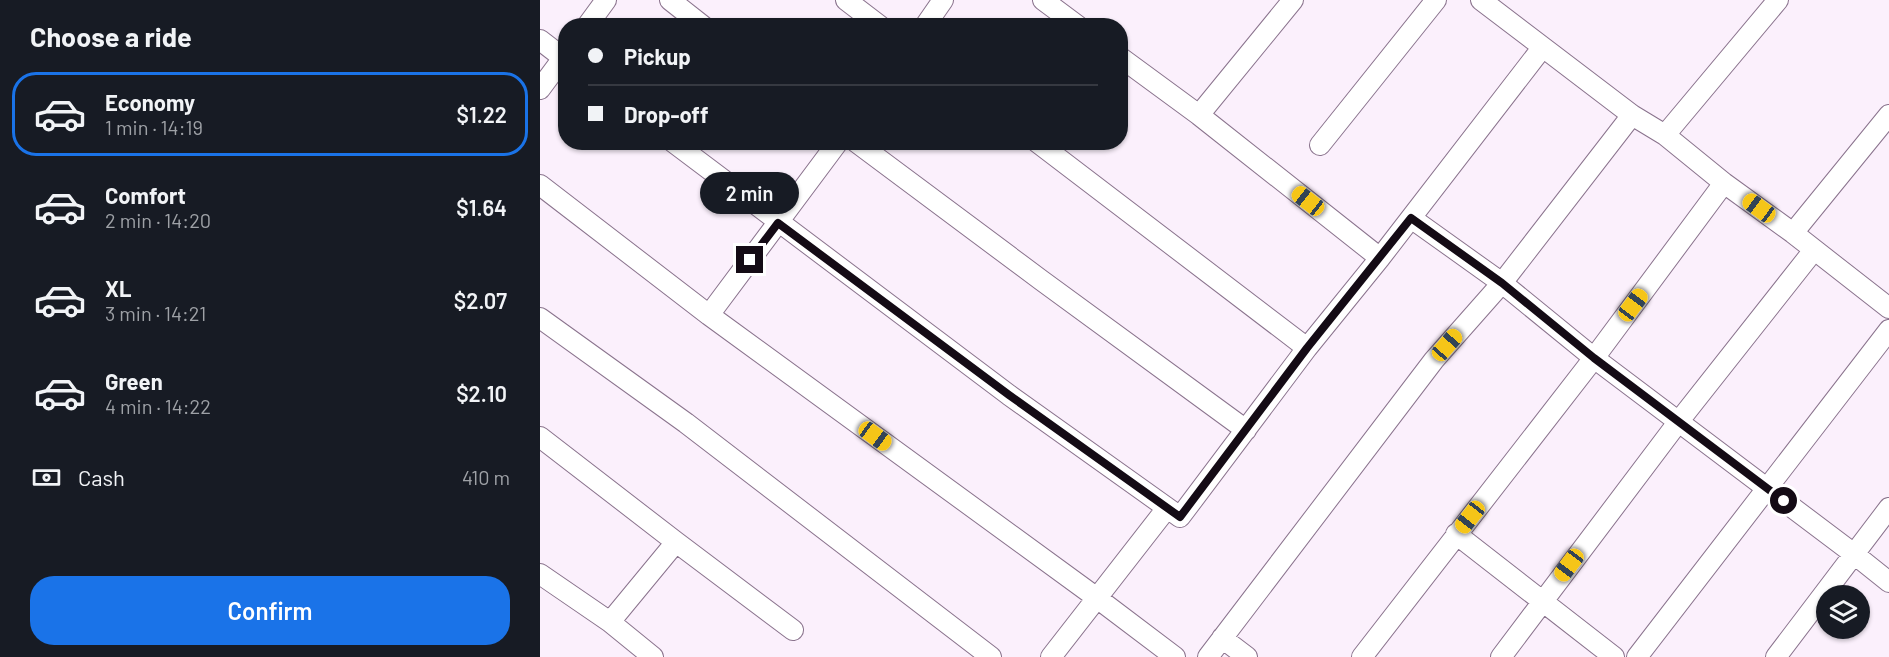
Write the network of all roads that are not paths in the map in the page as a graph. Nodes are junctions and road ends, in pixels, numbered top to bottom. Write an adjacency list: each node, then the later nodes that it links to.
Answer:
1 (606, 0): 10 (street)
2 (669, 0): 11 (street)
3 (846, 0): 12 (street)
4 (943, 0): 13 (street)
5 (1043, 0): 14 (street)
6 (1436, 0): 25 (street)
7 (1481, 0): 16 (street)
8 (1778, 0): 24 (street)
9 (1289, 1): 21 (street)
10 (593, 18)
11 (693, 18)
12 (870, 18)
13 (931, 18)
14 (1067, 18)
15 (540, 40): 17 (street)
16 (1542, 48): 22 (street); 32 (street)
17 (558, 53)
18 (1128, 63): 21 (street)
19 (558, 65): 20 (street)
20 (540, 89)
21 (1198, 115): 36 (street)
22 (1632, 115): 24 (street); 37 (street)
23 (1889, 115): 34 (street)
24 (1665, 135): 30 (street)
25 (1320, 145)
26 (683, 150): 33 (street)
27 (832, 150): 33 (street)
28 (867, 150): 45 (street)
29 (1047, 150): 42 (street)
30 (1724, 183): 34 (street); 43 (street)
31 (540, 185): 39 (street)
32 (1411, 218): 36 (street); 37 (street)
33 (778, 223): 39 (street); 48 (street)
34 (1793, 233): 35 (street)
35 (1814, 250): 38 (street); 44 (street)
36 (1380, 258): 42 (street)
37 (1502, 283): 43 (street); 59 (street)
38 (1889, 308)
39 (709, 315): 55 (street)
40 (540, 318): 61 (street)
41 (1889, 330): 47 (street)
42 (1307, 348): 45 (street)
43 (1594, 358): 44 (street); 50 (street)
44 (1679, 421): 47 (street); 56 (street)
45 (1246, 430): 48 (street)
46 (540, 436): 51 (street)
47 (1767, 488): 52 (street); 69 (street)
48 (1167, 508): 55 (street)
49 (1889, 508): 52 (street)
50 (1456, 534): 56 (street); 66 (street)
51 (676, 542): 57 (street); 58 (street)
52 (1854, 554): 54 (street); 70 (street)
53 (540, 574): 57 (street)
54 (1889, 582)
55 (1097, 598): 62 (street); 63 (street)
56 (1542, 601): 67 (street); 68 (street)
57 (610, 622): 60 (street)
58 (793, 630)
59 (1222, 638): 64 (street); 65 (street)
60 (653, 657)
61 (992, 657)
62 (1051, 657)
63 (1175, 657)
64 (1208, 657)
65 (1247, 657)
66 (1362, 657)
67 (1501, 657)
68 (1614, 657)
69 (1637, 657)
70 (1776, 657)

